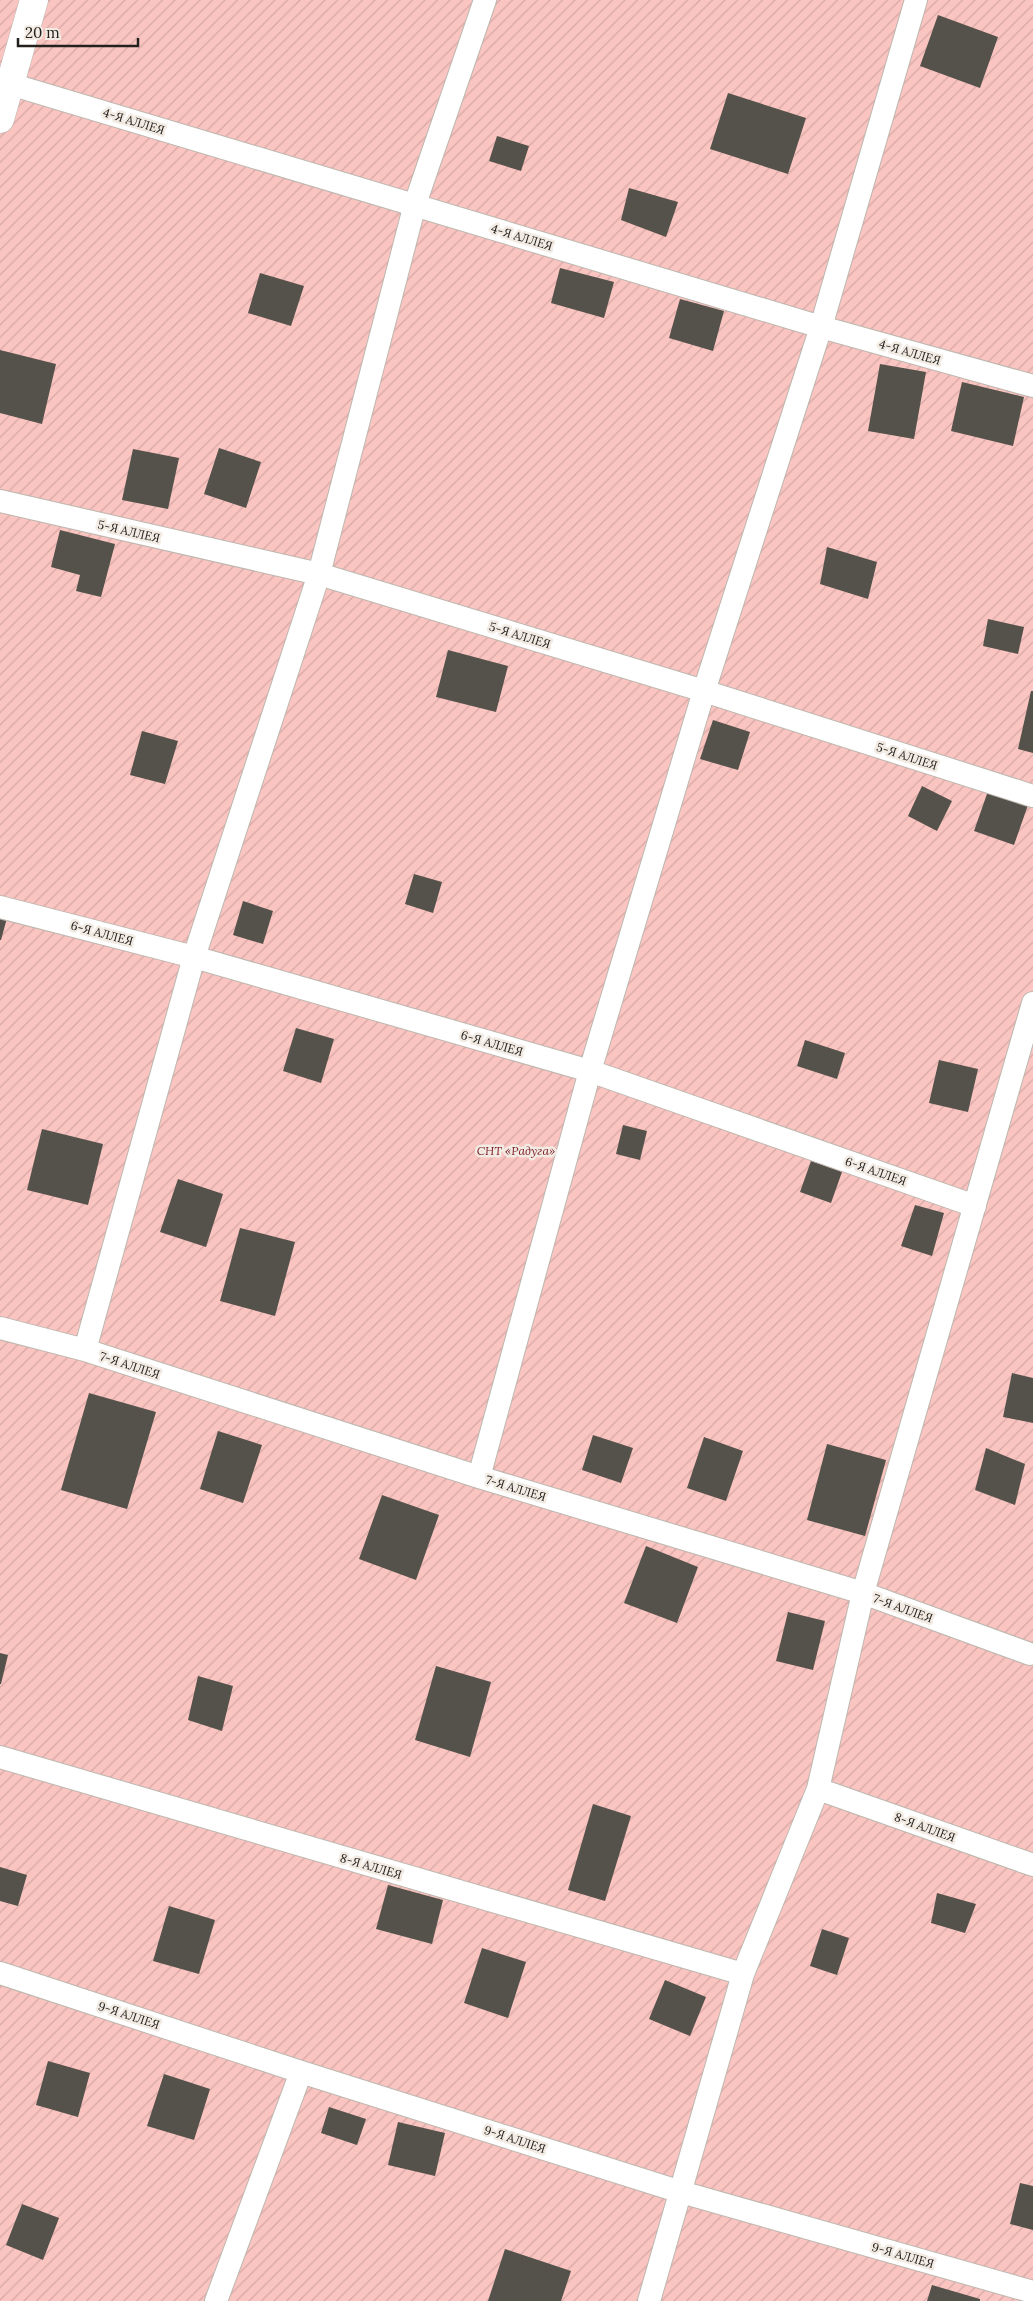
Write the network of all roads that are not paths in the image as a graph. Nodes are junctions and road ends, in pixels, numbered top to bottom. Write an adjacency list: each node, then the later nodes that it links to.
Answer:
1 (34, 0): 4 (street)
2 (485, 0): 6 (lane)
3 (916, 0): 7 (lane)
4 (6, 83): 5 (street); 6 (lane, 4-Я АЛЛЕЯ)
5 (0, 119)
6 (414, 204): 7 (lane, 4-Я АЛЛЕЯ); 10 (lane)
7 (821, 327): 8 (lane, 4-Я АЛЛЕЯ); 11 (lane)
8 (1033, 386)
9 (0, 501): 10 (lane, 5-Я АЛЛЕЯ)
10 (319, 574): 11 (lane, 5-Я АЛЛЕЯ); 14 (lane)
11 (704, 691): 12 (lane, 5-Я АЛЛЕЯ); 16 (lane)
12 (1033, 796)
13 (0, 907): 14 (lane, 6-Я АЛЛЕЯ)
14 (194, 957): 16 (lane, 6-Я АЛЛЕЯ); 19 (lane)
15 (1033, 1003): 17 (lane)
16 (590, 1072): 17 (lane, 6-Я АЛЛЕЯ); 20 (lane)
17 (975, 1206): 21 (lane)
18 (0, 1328): 19 (lane, 7-Я АЛЛЕЯ)
19 (85, 1350): 20 (lane, 7-Я АЛЛЕЯ)
20 (479, 1477): 21 (lane, 7-Я АЛЛЕЯ)
21 (863, 1593): 22 (lane, 7-Я АЛЛЕЯ); 24 (lane)
22 (1030, 1654)
23 (0, 1757): 27 (lane, 8-Я АЛЛЕЯ)
24 (818, 1788): 25 (lane, 8-Я АЛЛЕЯ); 27 (lane)
25 (1033, 1865)
26 (0, 1973): 28 (lane, 9-Я АЛЛЕЯ)
27 (742, 1974): 29 (lane)
28 (301, 2072): 29 (lane, 9-Я АЛЛЕЯ); 31 (lane)
29 (681, 2192): 30 (lane, 9-Я АЛЛЕЯ); 32 (lane)
30 (1033, 2292)
31 (216, 2301)
32 (649, 2301)

